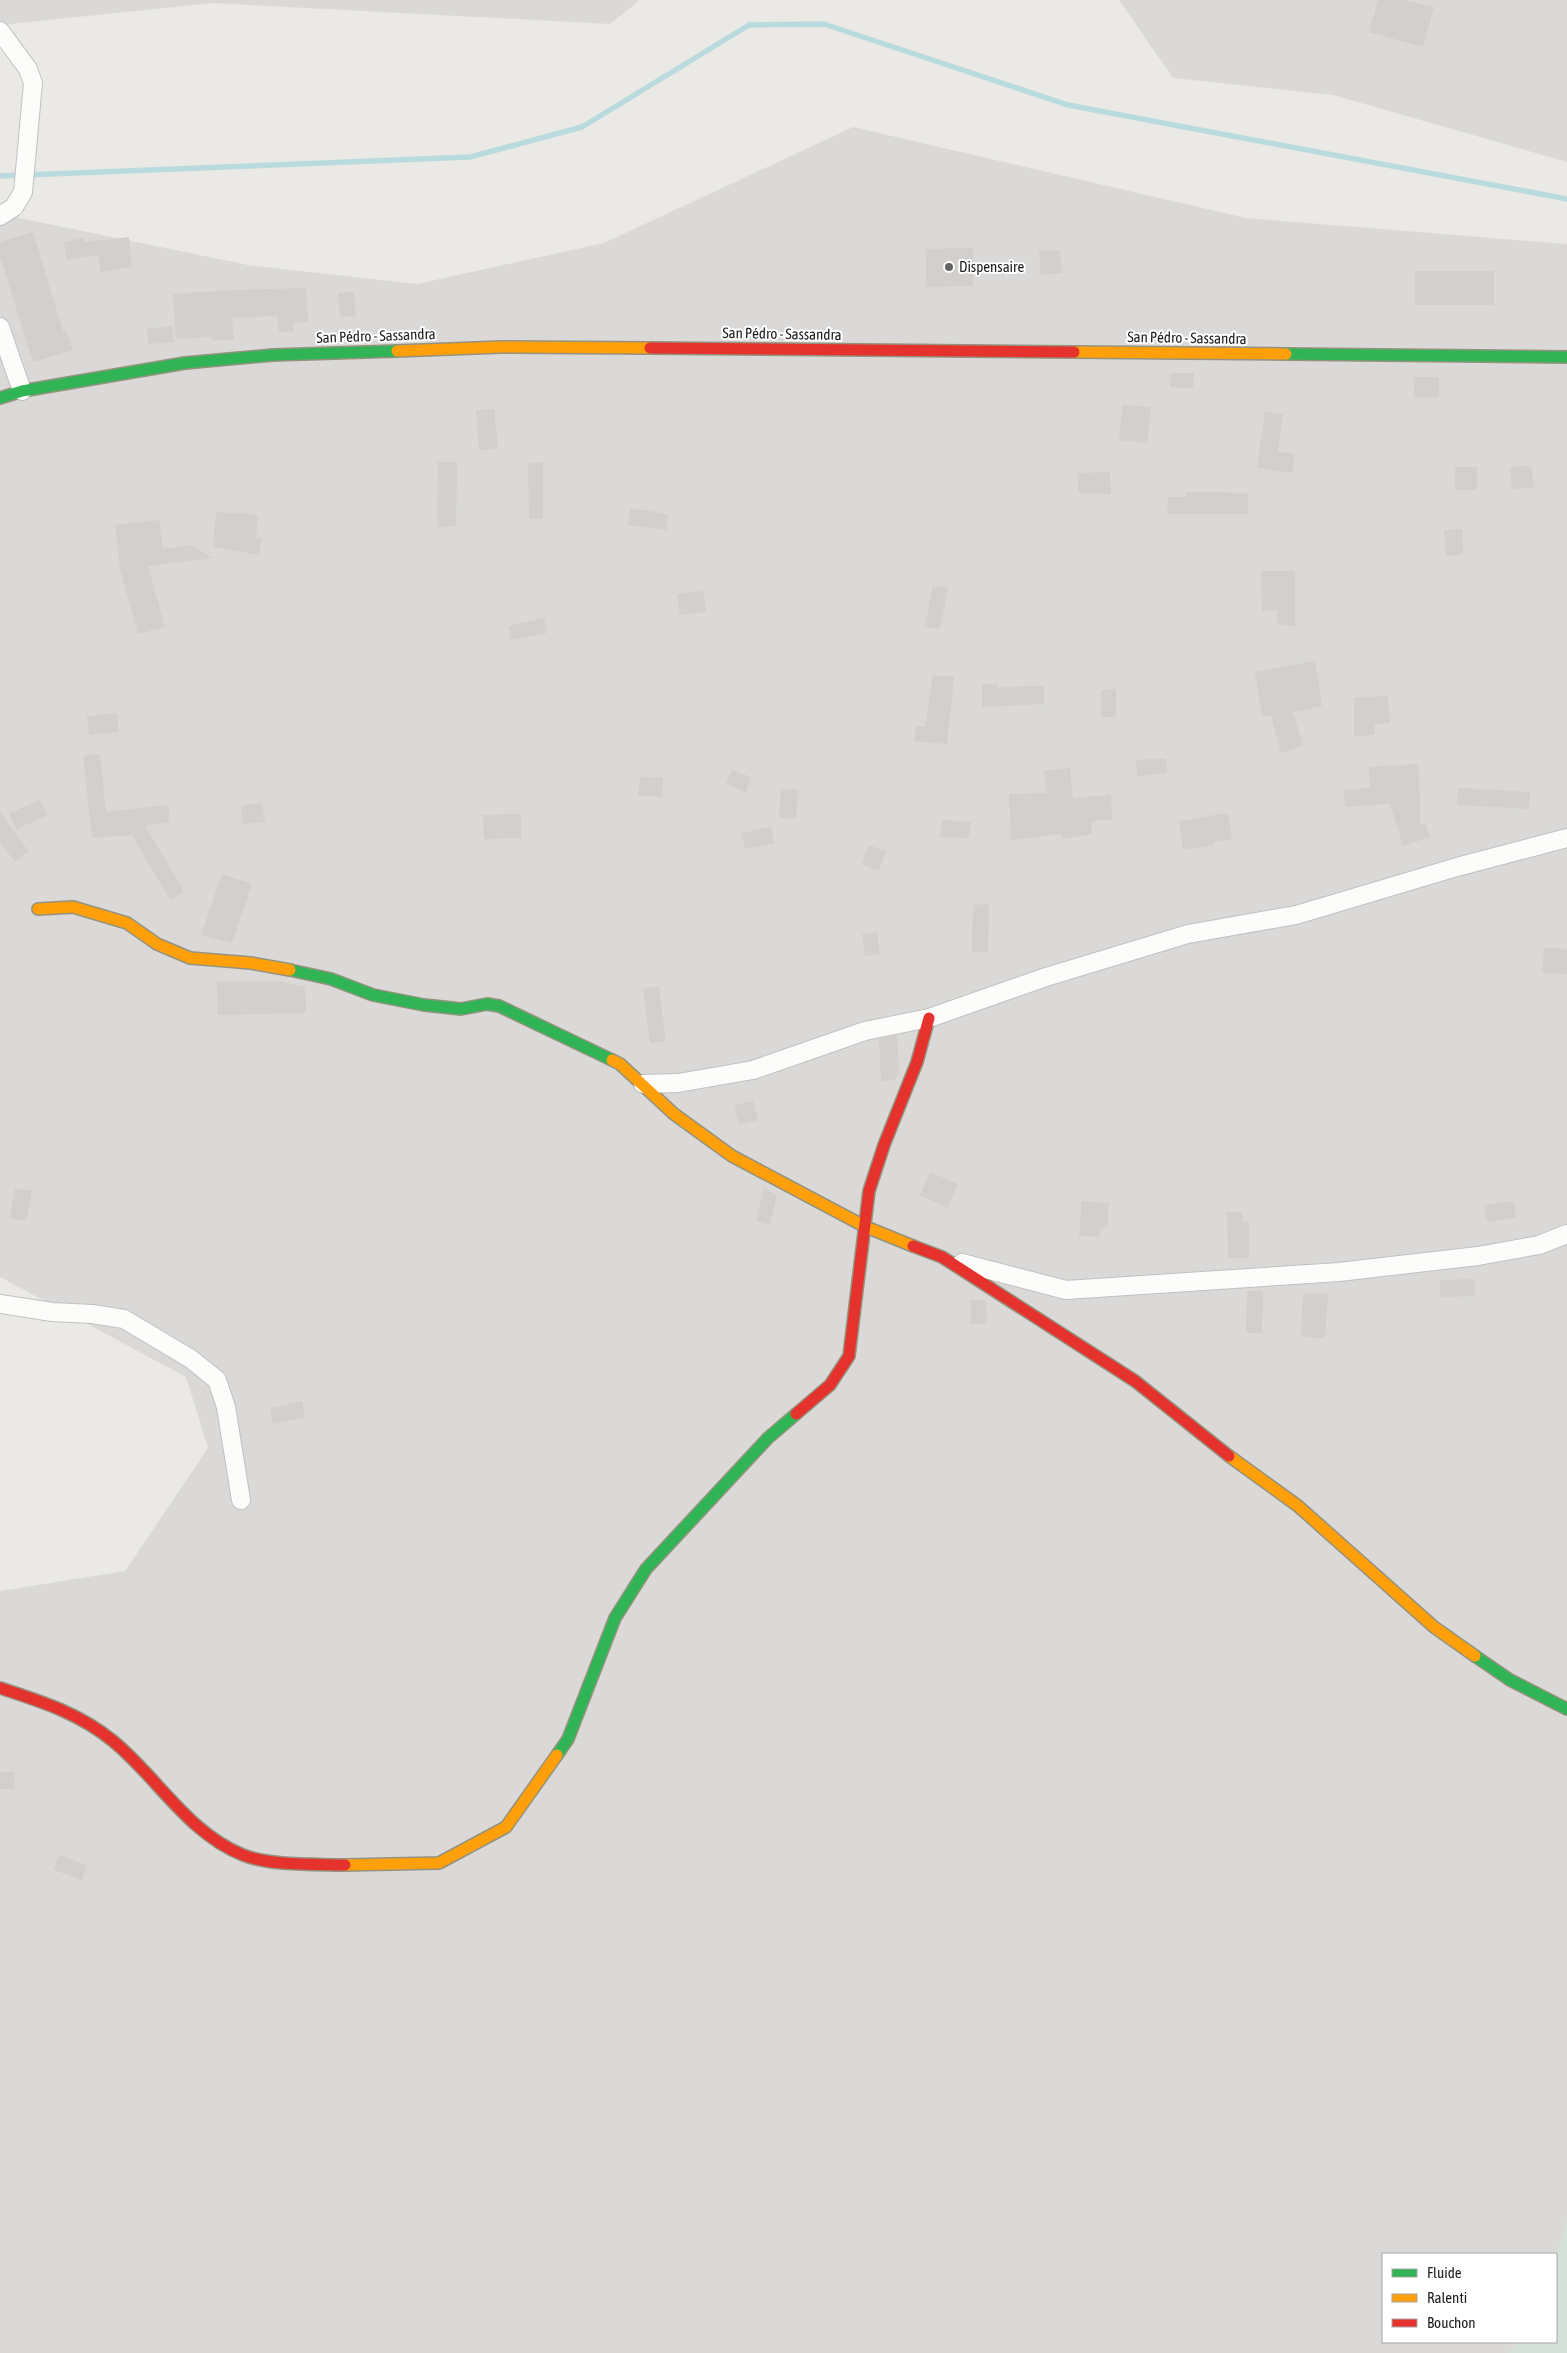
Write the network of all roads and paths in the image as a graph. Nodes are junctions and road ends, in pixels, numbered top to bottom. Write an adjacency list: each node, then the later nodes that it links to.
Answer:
1 (0, 31): 2 (street)
2 (0, 216)
3 (0, 327): 5 (street)
4 (1567, 357): 5 (street, San Pédro - Sassandra)
5 (22, 391): 6 (street, San Pédro - Sassandra)
6 (0, 398)
7 (1567, 838): 9 (street)
8 (38, 909): 10 (street)
9 (929, 1018): 10 (street); 11 (street)
10 (644, 1084): 11 (street)
11 (866, 1227): 13 (street); 16 (street)
12 (1567, 1234): 13 (street)
13 (942, 1257): 17 (street)
14 (0, 1304): 15 (street)
15 (241, 1500)
16 (0, 1688)
17 (1567, 1708)

